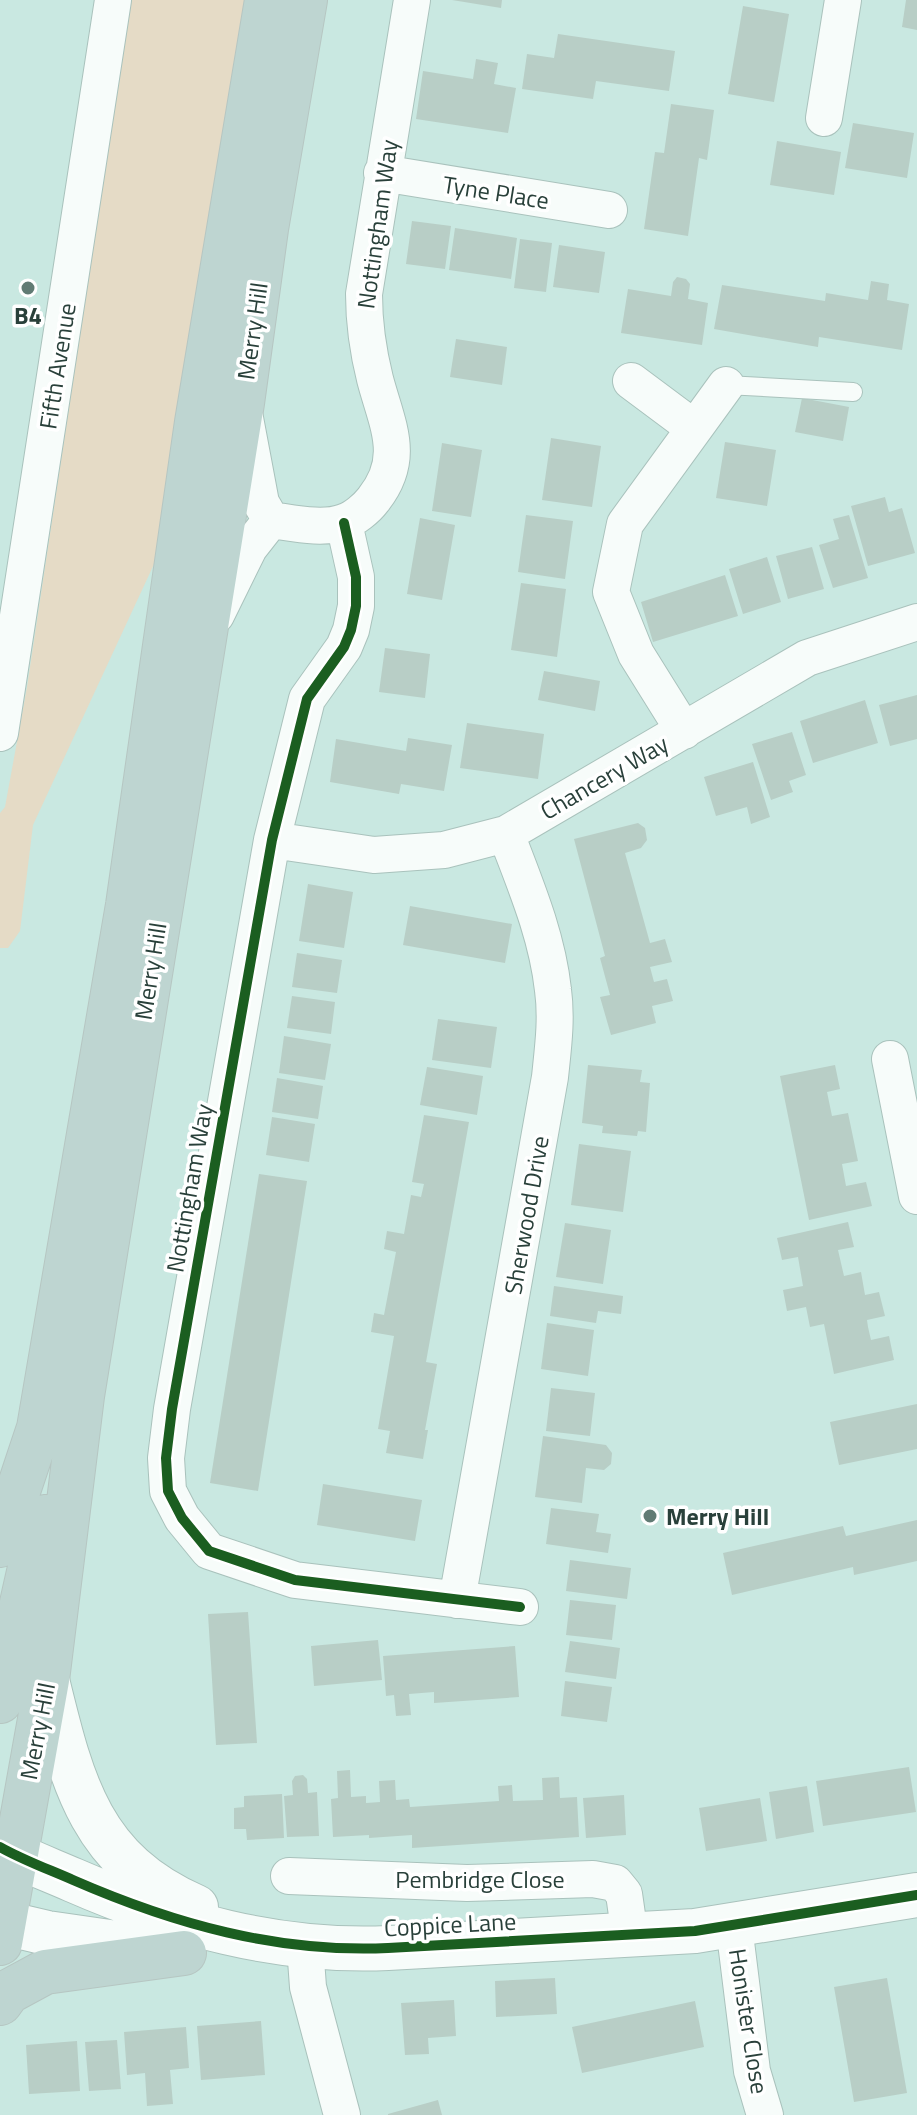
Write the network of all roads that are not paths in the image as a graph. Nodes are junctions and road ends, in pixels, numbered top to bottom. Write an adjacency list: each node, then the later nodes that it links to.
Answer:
1 (113, 0): 19 (street, Fifth Avenue)
2 (267, 0): 25 (highway, Merry Hill)
3 (305, 0): 12 (highway, Merry Hill)
4 (412, 0): 7 (street, Nottingham Way)
5 (843, 0): 6 (street)
6 (824, 118)
7 (382, 173): 8 (street, Tyne Place); 15 (street, Nottingham Way)
8 (609, 210)
9 (631, 381): 13 (street)
10 (726, 385): 11 (lane); 13 (street)
11 (853, 392)
12 (242, 403): 14 (street); 17 (highway, Merry Hill)
13 (694, 428): 18 (street)
14 (271, 520): 15 (street); 17 (street)
15 (344, 523): 21 (street, Nottingham Way)
16 (917, 622): 18 (street, Chancery Way)
17 (204, 640): 24 (highway, Merry Hill)
18 (684, 731): 20 (street, Chancery Way)
19 (0, 733)
20 (506, 834): 21 (street, Chancery Way); 26 (street, Sherwood Drive)
21 (272, 840): 26 (street, Nottingham Way)
22 (890, 1059): 23 (street)
23 (917, 1196)
24 (82, 1396): 28 (highway, Merry Hill); 29 (highway)
25 (3, 1528)
26 (457, 1600): 27 (street, Nottingham Way)
27 (520, 1607)
28 (47, 1680): 30 (highway, Merry Hill); 36 (street)
29 (0, 1701)
30 (5, 1855): 33 (highway, Merry Hill); 36 (street, Coppice Lane)
31 (289, 1876): 35 (street, Pembridge Close)
32 (917, 1895): 34 (street, Coppice Lane)
33 (1, 1926): 37 (street)
34 (734, 1926): 35 (street, Coppice Lane); 40 (street, Honister Close)
35 (630, 1936): 36 (street, Coppice Lane)
36 (292, 1945): 37 (street); 39 (street)
37 (184, 1953): 38 (highway)
38 (0, 2003)
39 (342, 2115)
40 (765, 2115)

